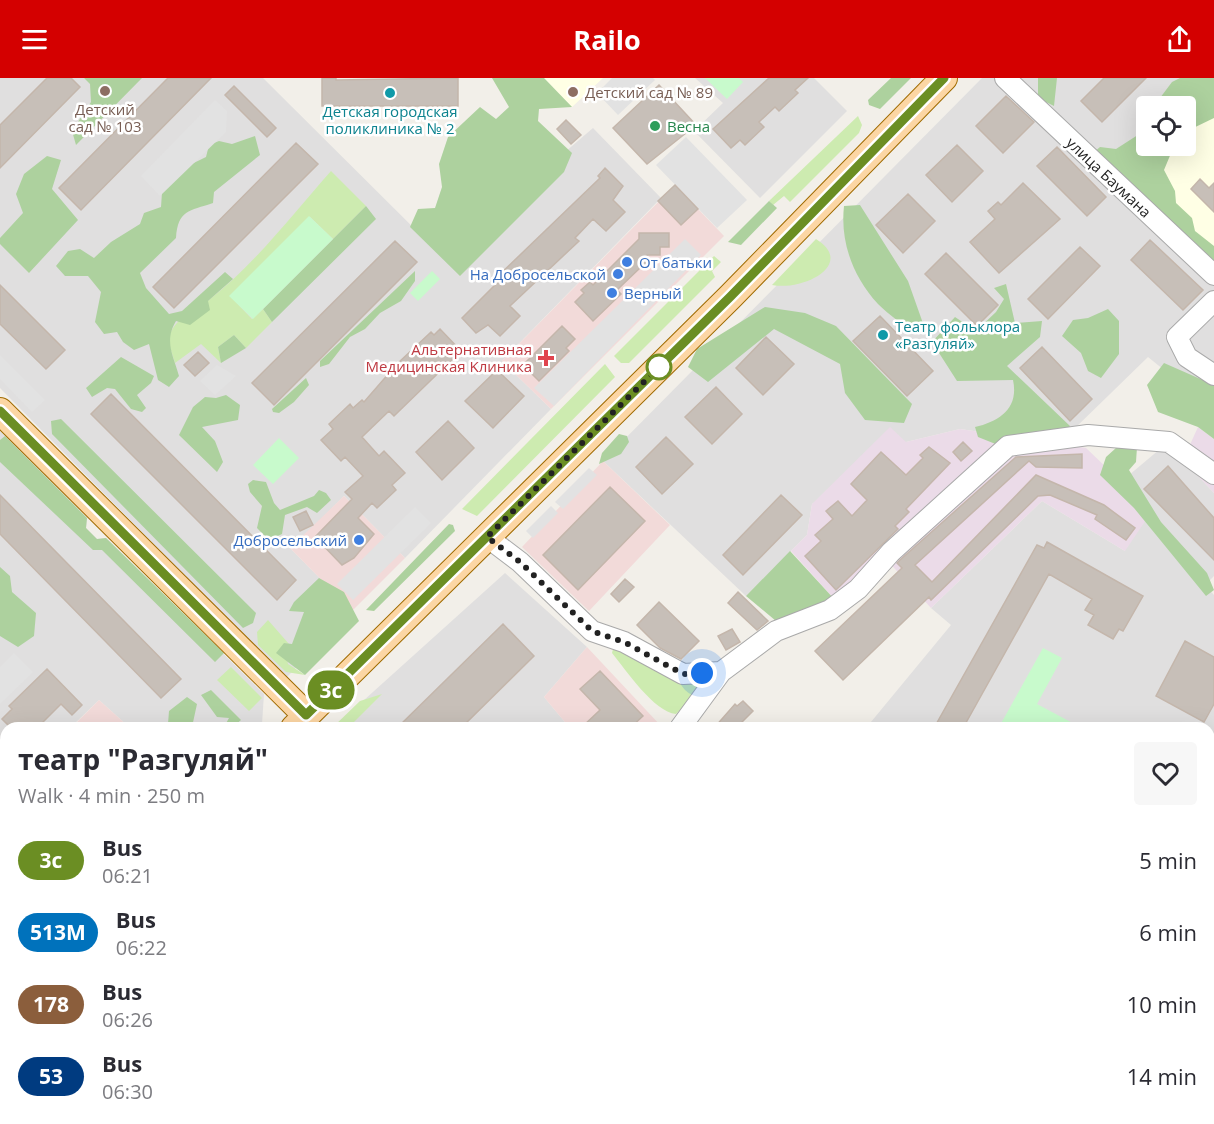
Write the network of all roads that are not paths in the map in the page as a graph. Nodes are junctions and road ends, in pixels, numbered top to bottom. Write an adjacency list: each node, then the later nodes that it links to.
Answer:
1 (944, 78): 8 (main road)
2 (1005, 78): 3 (street, улица Баумана)
3 (1214, 275)
4 (1214, 302): 5 (street)
5 (1214, 375)
6 (0, 411): 10 (main road)
7 (1214, 474): 9 (street)
8 (487, 537): 9 (street); 10 (main road)
9 (721, 672): 11 (street)
10 (300, 721)
11 (684, 722)

